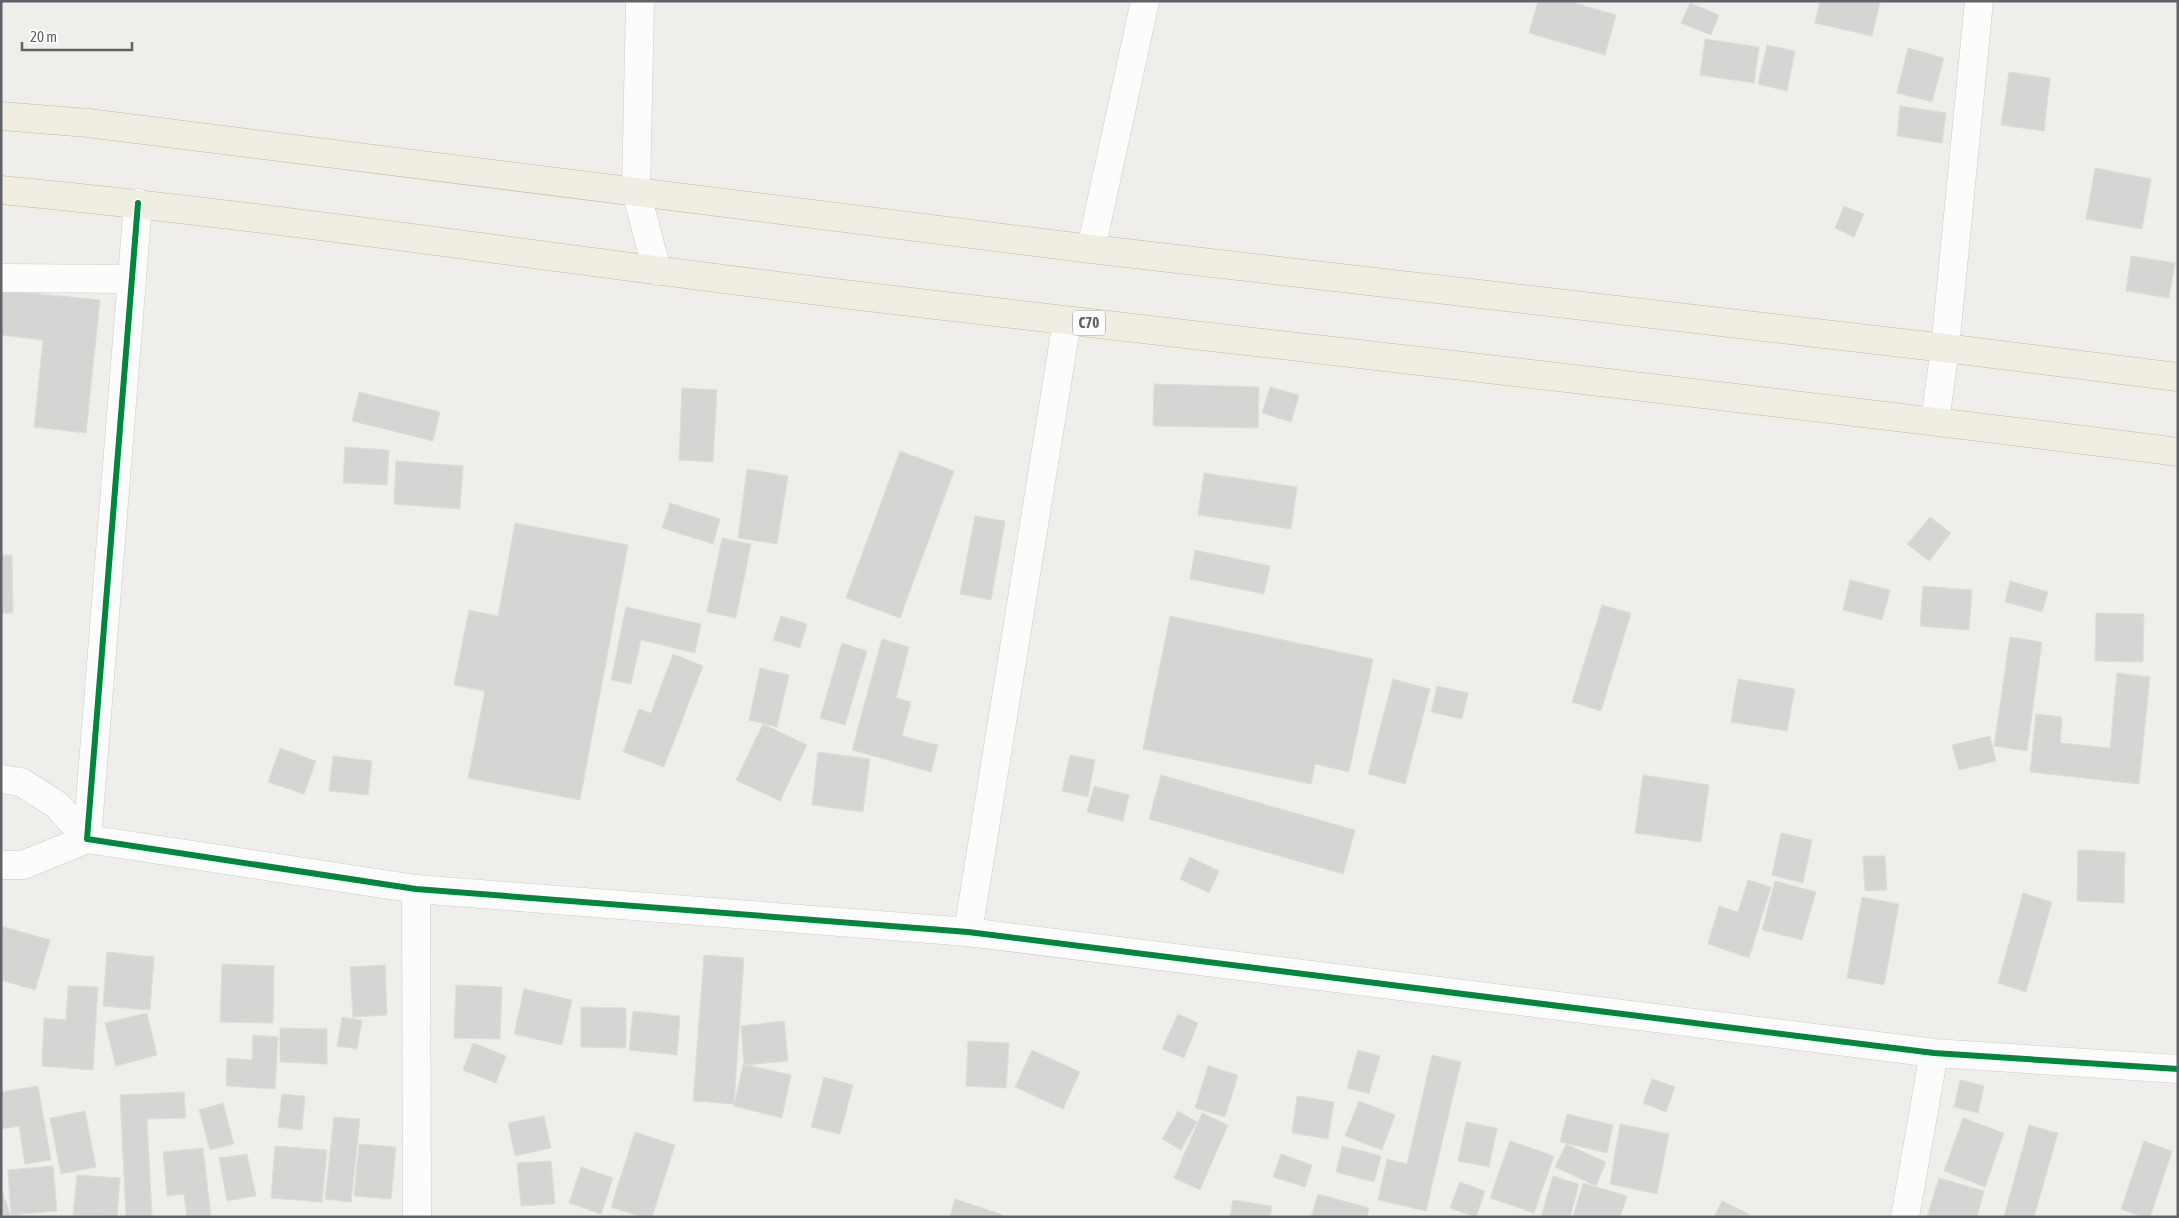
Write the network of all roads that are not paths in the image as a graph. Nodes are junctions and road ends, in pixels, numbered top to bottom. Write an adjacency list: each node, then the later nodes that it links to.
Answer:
1 (640, 1): 6 (street)
2 (1145, 1): 8 (street)
3 (1979, 1): 13 (street)
4 (1, 116): 6 (highway)
5 (1, 190): 7 (highway, C70)
6 (636, 191): 8 (highway); 9 (street)
7 (138, 203): 9 (highway, C70); 11 (street)
8 (1091, 249): 13 (highway)
9 (657, 271): 12 (highway, C70)
10 (1, 278): 11 (street)
11 (132, 279): 18 (street)
12 (1067, 321): 15 (highway, C70); 21 (street)
13 (1945, 348): 14 (highway); 15 (street)
14 (2178, 377)
15 (1935, 421): 16 (highway, C70)
16 (2178, 452)
17 (1, 779): 18 (street)
18 (87, 839): 19 (street); 20 (street)
19 (1, 865)
20 (416, 889): 21 (street); 24 (street)
21 (968, 932): 22 (street)
22 (1934, 1053): 23 (street); 25 (street)
23 (2178, 1068)
24 (416, 1217)
25 (1905, 1217)

